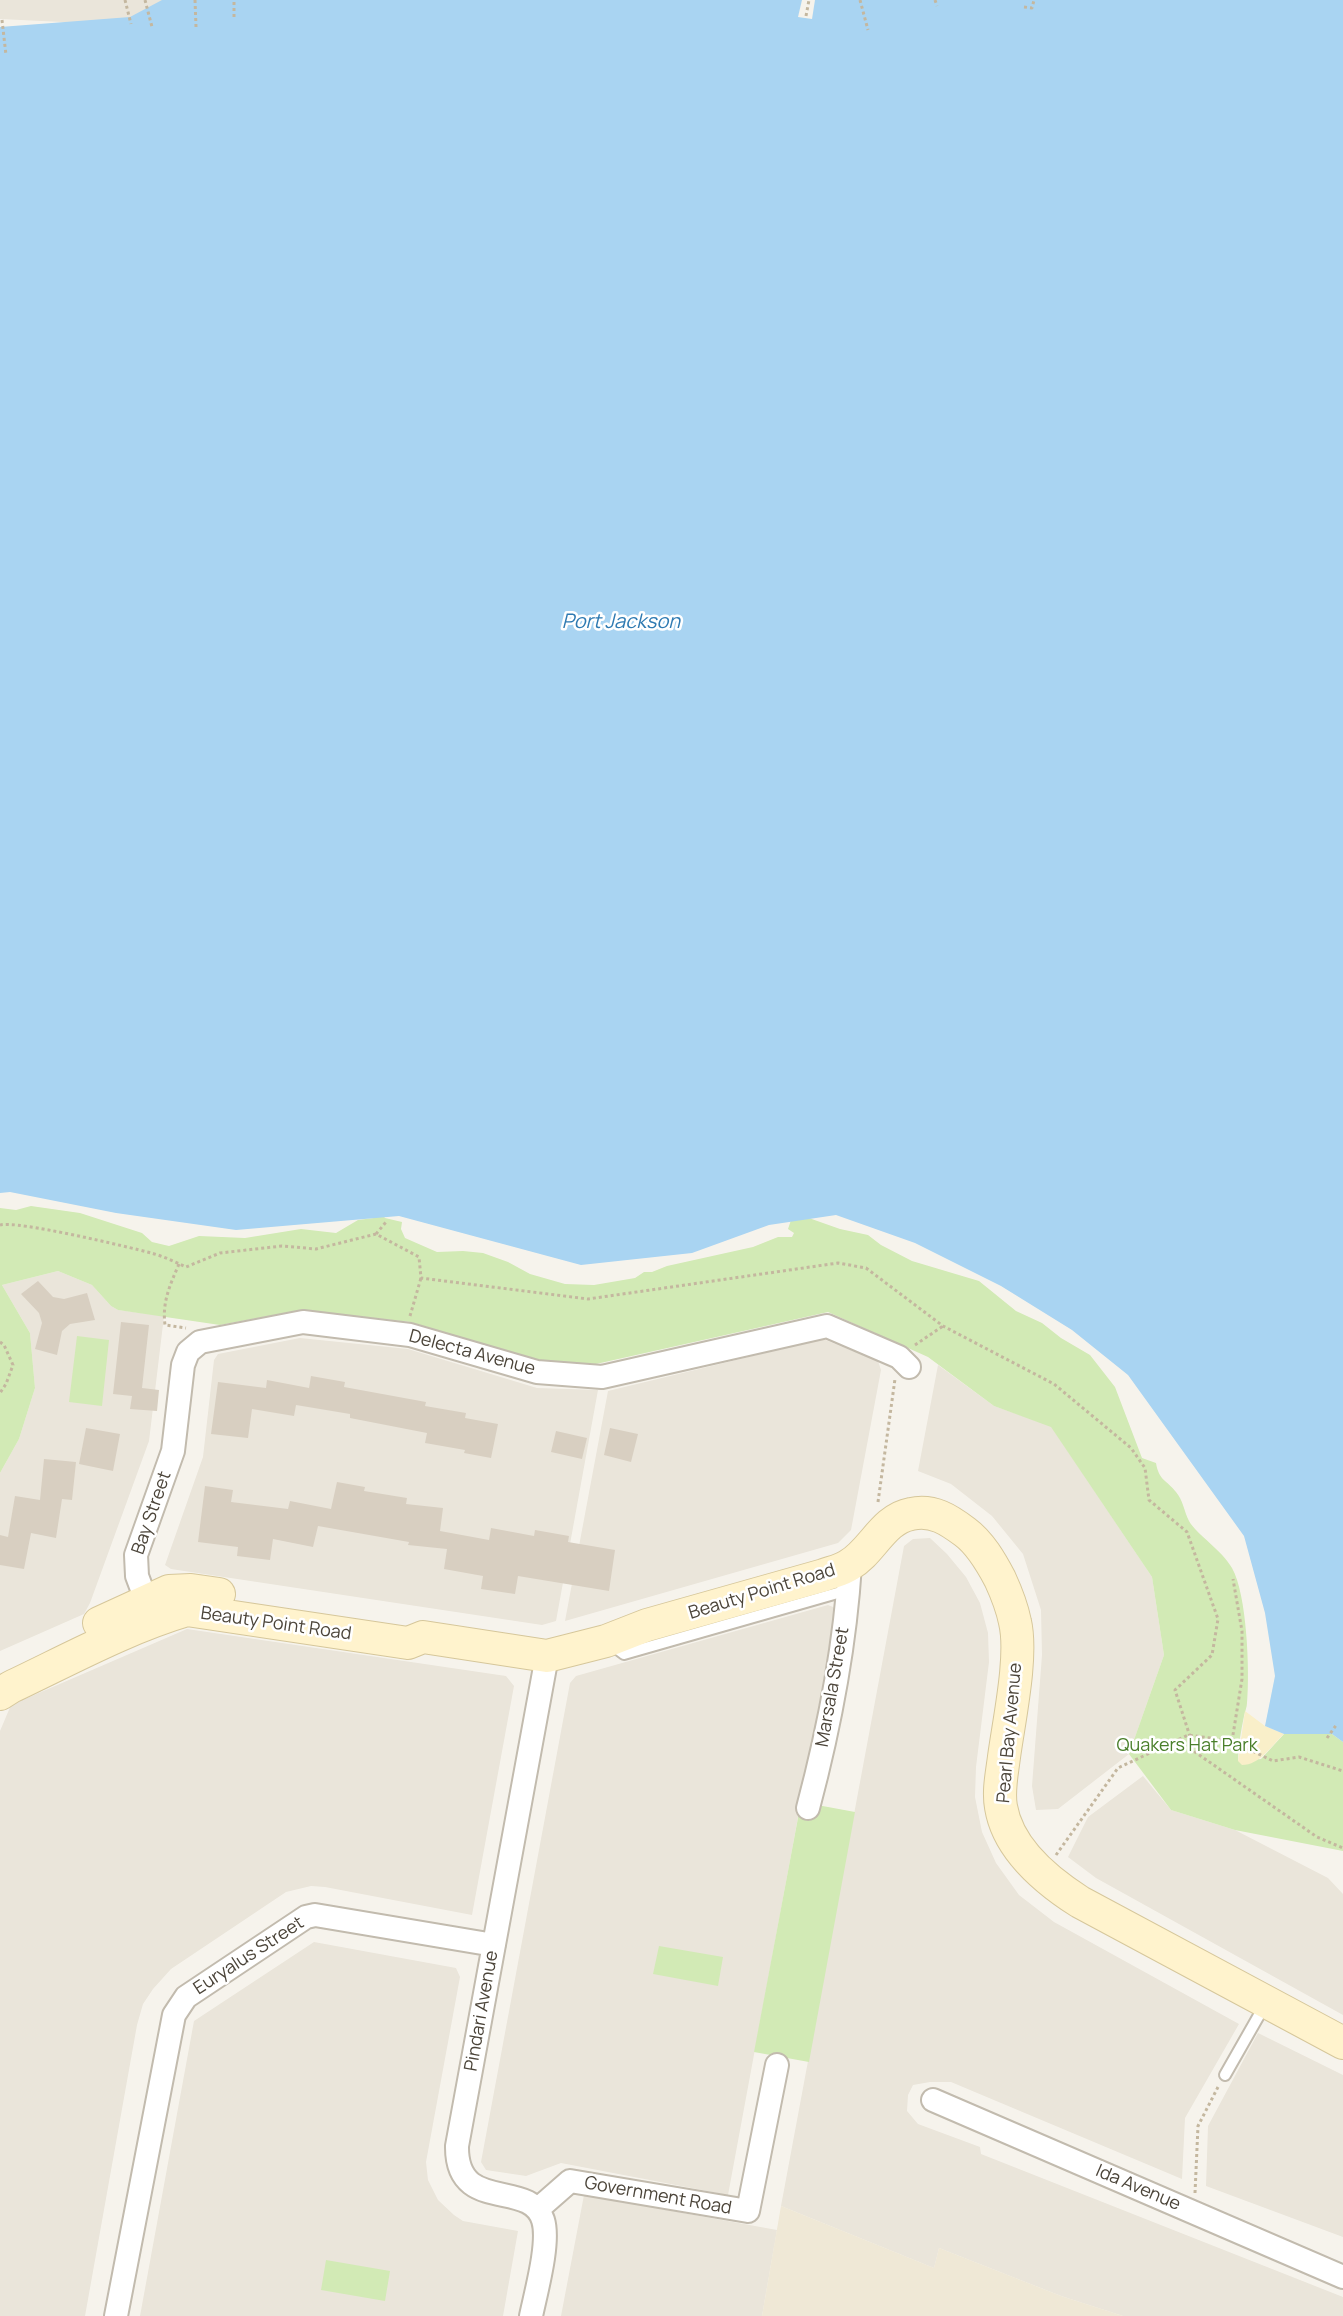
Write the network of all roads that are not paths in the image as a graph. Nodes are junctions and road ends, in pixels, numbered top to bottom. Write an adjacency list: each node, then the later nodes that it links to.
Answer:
1 (200, 1342): 2 (street, Delecta Avenue); 4 (street, Bay Street)
2 (904, 1362)
3 (849, 1577): 6 (street, Beauty Point Road); 9 (street, Marsala Street); 11 (street, Pearl Bay Avenue)
4 (146, 1600): 5 (street, Beauty Point Road); 7 (street)
5 (423, 1637): 6 (street, Beauty Point Road); 8 (street, Beauty Point Road)
6 (547, 1656): 10 (street, Pindari Avenue)
7 (0, 1668)
8 (0, 1694)
9 (808, 1808)
10 (494, 1945): 16 (street, Pindari Avenue); 18 (street, Euryalus Street)
11 (1266, 2003): 12 (street, Pearl Bay Avenue); 14 (lane)
12 (1343, 2043)
13 (777, 2065): 16 (street, Government Road)
14 (1225, 2075)
15 (933, 2100): 17 (street, Ida Avenue)
16 (538, 2209): 19 (street)
17 (1343, 2277)
18 (116, 2316)
19 (531, 2316)

